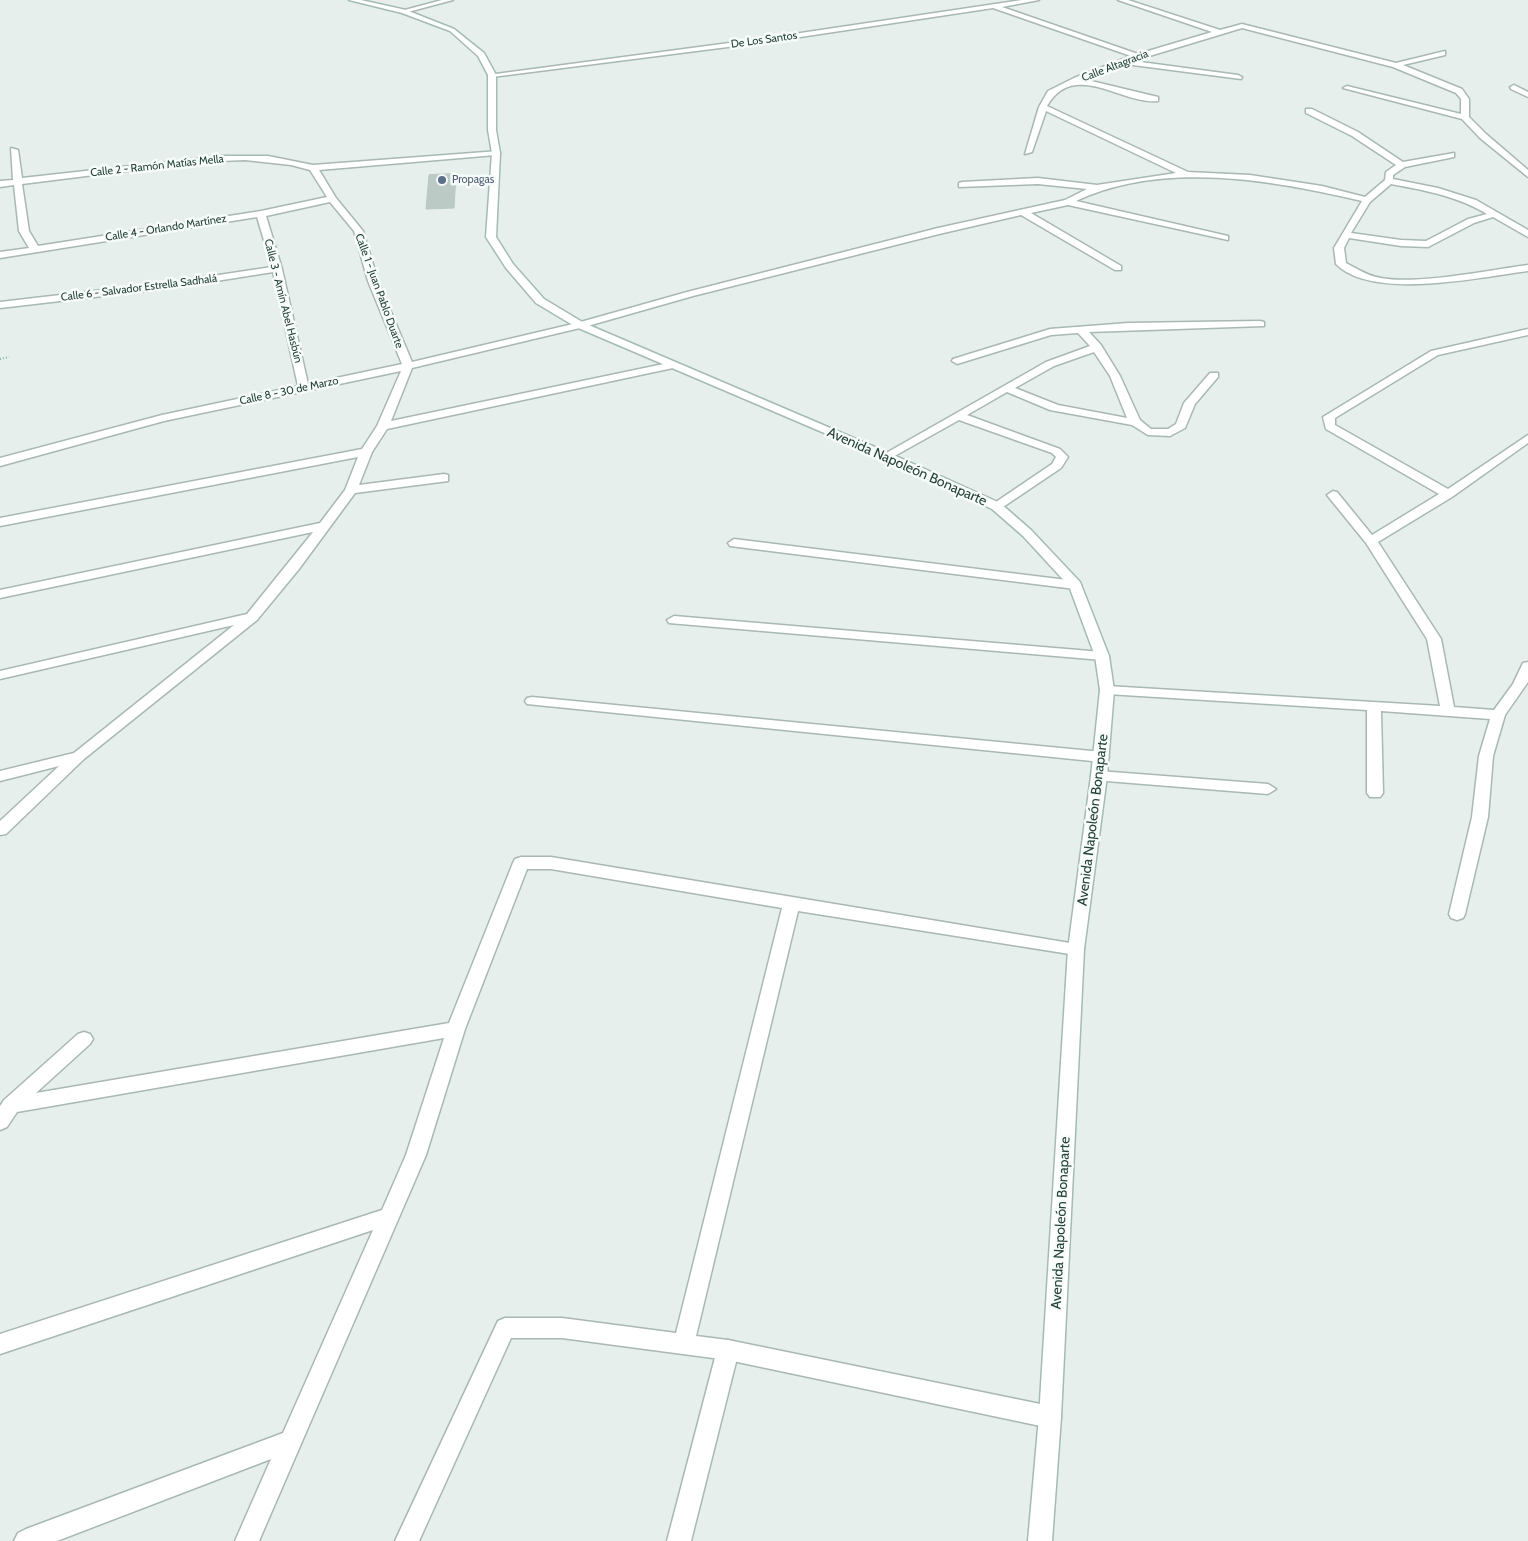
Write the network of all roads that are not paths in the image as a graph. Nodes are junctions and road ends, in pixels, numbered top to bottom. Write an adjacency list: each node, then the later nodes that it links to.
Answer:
1 (352, 0): 8 (street)
2 (450, 0): 8 (street)
3 (999, 0): 6 (street)
4 (1036, 0): 6 (street, De Los Santos)
5 (1121, 0): 9 (street)
6 (1009, 4): 7 (street, De Los Santos)
7 (994, 7): 11 (street); 14 (street, De Los Santos)
8 (404, 11): 14 (street)
9 (1218, 32): 11 (street, Calle Altagracia); 13 (street, Calle Altagracia)
10 (1442, 54): 13 (street)
11 (1138, 56): 12 (street, Calle Altagracia)
12 (1125, 62): 15 (street); 16 (street, Calle Altagracia)
13 (1396, 65): 23 (street)
14 (492, 75): 25 (street, Avenida Napoleón Bonaparte)
15 (1238, 76)
16 (1077, 80): 20 (street); 21 (street, Calle Altagracia)
17 (1514, 86): 19 (street)
18 (1347, 88): 23 (street)
19 (1528, 95)
20 (1155, 99)
21 (1043, 107): 26 (street, Calle Altagracia); 30 (street)
22 (1309, 111): 28 (street)
23 (1465, 117): 31 (street)
24 (14, 150): 32 (street)
25 (496, 152): 29 (street); 53 (street, Avenida Napoleón Bonaparte)
26 (1028, 152)
27 (1451, 155): 28 (street)
28 (1402, 165): 33 (street)
29 (313, 168): 32 (street, Calle 2 - Ramón Matías Mella); 37 (street, Calle 1 - Juan Pablo Duarte)
30 (1186, 174): 36 (street); 38 (street)
31 (1528, 174)
32 (19, 181): 34 (street, Calle 2 - Ramón Matías Mella); 46 (street)
33 (1389, 181): 38 (street); 42 (street)
34 (0, 184)
35 (962, 185): 36 (street)
36 (1097, 188): 39 (street, Calle 8 - 30 de Marzo)
37 (332, 199): 40 (street, Calle 4 - Orlando Martínez); 59 (street, Calle 1 - Juan Pablo Duarte)
38 (1367, 200): 44 (street)
39 (1068, 202): 41 (street, Calle 8 - 30 de Marzo); 45 (street)
40 (261, 214): 46 (street, Calle 4 - Orlando Martínez); 50 (street, Calle 3 - Amín Abel Hasbún)
41 (1024, 214): 48 (street); 53 (street, Calle 8 - 30 de Marzo)
42 (1495, 214): 43 (street); 44 (street)
43 (1528, 234)
44 (1346, 235): 49 (street)
45 (1225, 238)
46 (34, 248): 47 (street, Calle 4 - Orlando Martínez)
47 (0, 255)
48 (1118, 268)
49 (1528, 268)
50 (277, 269): 51 (street, Calle 6 - Salvador Estrella Sadhalá); 61 (street, Calle 3 - Amín Abel Hasbún)
51 (0, 305)
52 (1260, 324): 54 (street)
53 (580, 325): 58 (street, Avenida Napoleón Bonaparte); 59 (street, Calle 8 - 30 de Marzo)
54 (1081, 330): 56 (street); 57 (street)
55 (1528, 332): 72 (street)
56 (1097, 347): 62 (street); 64 (street)
57 (957, 361)
58 (673, 365): 65 (street); 68 (street, Avenida Napoleón Bonaparte)
59 (408, 366): 61 (street, Calle 8 - 30 de Marzo); 65 (street)
60 (1214, 375): 64 (street)
61 (304, 388): 69 (street, Calle 8 - 30 de Marzo)
62 (1009, 389): 63 (street); 64 (street)
63 (959, 416): 68 (street); 74 (street)
64 (1135, 422)
65 (383, 426): 67 (street)
66 (1528, 438): 72 (street)
67 (366, 452): 71 (street); 75 (street)
68 (888, 456): 74 (street, Avenida Napoleón Bonaparte)
69 (0, 462)
70 (444, 478): 71 (street)
71 (350, 490): 76 (street)
72 (1448, 494): 77 (street)
73 (1333, 495): 77 (street)
74 (996, 506): 79 (street, Avenida Napoleón Bonaparte)
75 (0, 522)
76 (323, 526): 80 (street); 81 (street)
77 (1371, 541): 89 (street)
78 (734, 543): 79 (street)
79 (1075, 586): 83 (street, Avenida Napoleón Bonaparte)
80 (0, 594)
81 (252, 617): 85 (street); 91 (street)
82 (674, 620): 83 (street)
83 (1102, 656): 86 (street, Avenida Napoleón Bonaparte)
84 (1528, 666): 90 (street)
85 (0, 675)
86 (1107, 690): 88 (street); 92 (street, Avenida Napoleón Bonaparte)
87 (532, 701): 92 (street)
88 (1374, 707): 89 (street); 96 (street)
89 (1448, 711): 90 (street)
90 (1498, 715): 99 (street)
91 (79, 756): 93 (street); 97 (street)
92 (1102, 757): 94 (street, Avenida Napoleón Bonaparte)
93 (0, 776)
94 (1099, 776): 95 (street); 100 (street, Avenida Napoleón Bonaparte)
95 (1268, 789)
96 (1375, 794)
97 (0, 830)
98 (791, 904): 100 (street); 101 (street); 106 (street)
99 (1457, 914)
100 (1076, 949): 109 (street, Avenida Napoleón Bonaparte)
101 (456, 1029): 103 (street); 105 (street)
102 (84, 1039): 103 (street)
103 (11, 1105): 104 (street)
104 (0, 1122)
105 (387, 1217): 107 (street); 110 (street)
106 (684, 1343): 108 (street); 113 (street)
107 (0, 1344)
108 (728, 1350): 109 (street); 114 (street)
109 (1050, 1417): 115 (street, Avenida Napoleón Bonaparte)
110 (291, 1441): 111 (street); 112 (street)
111 (26, 1541)
112 (247, 1541)
113 (407, 1541)
114 (679, 1541)
115 (1040, 1541)

